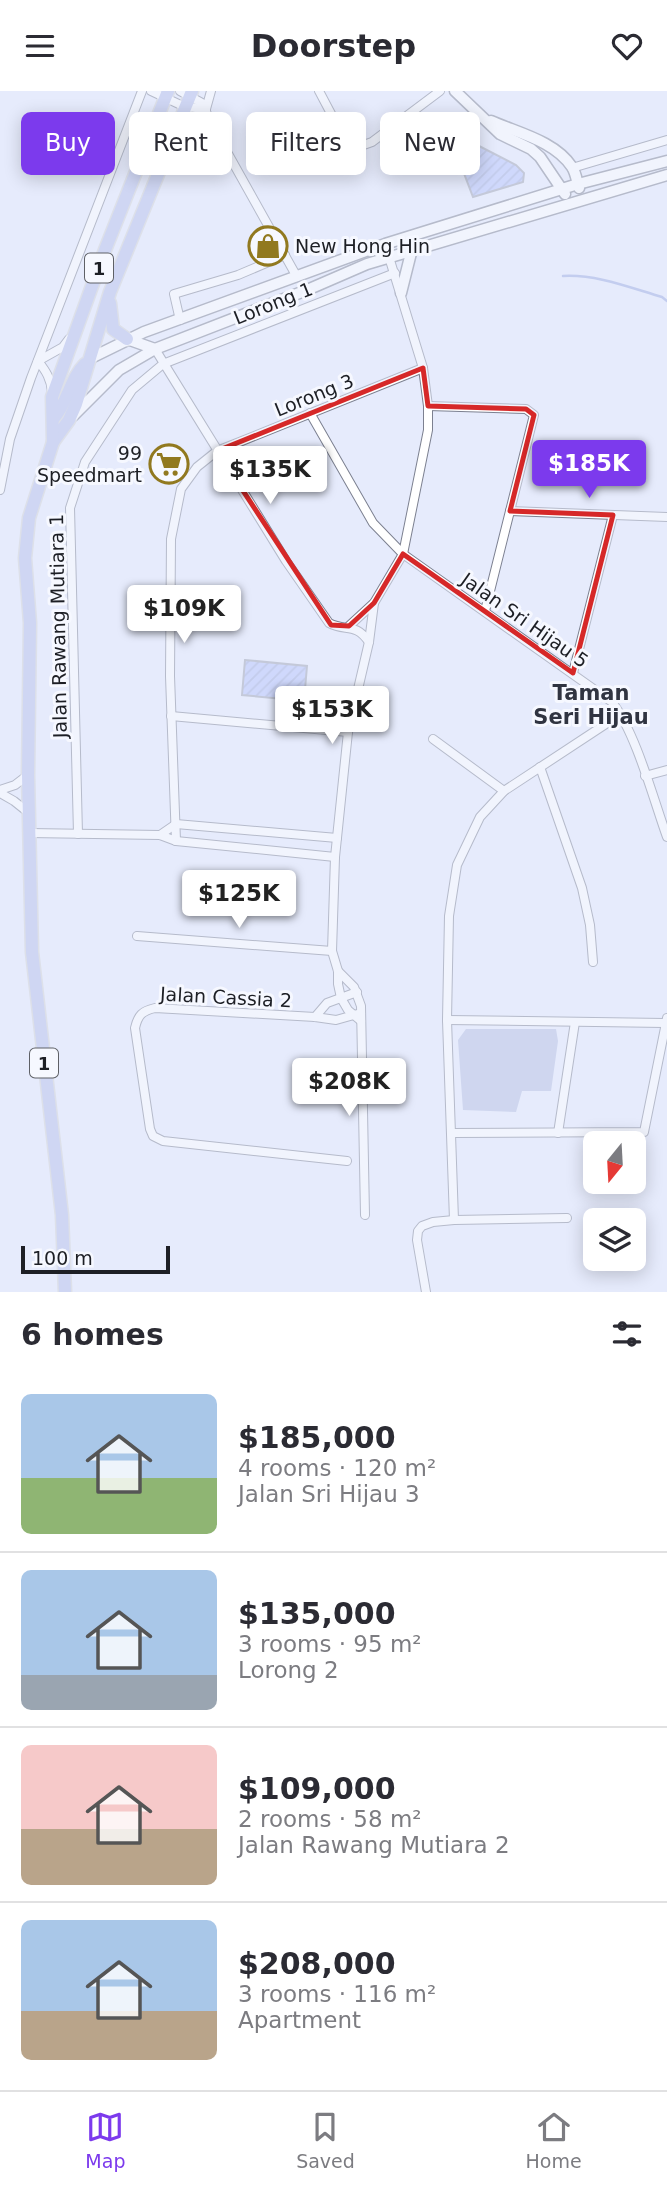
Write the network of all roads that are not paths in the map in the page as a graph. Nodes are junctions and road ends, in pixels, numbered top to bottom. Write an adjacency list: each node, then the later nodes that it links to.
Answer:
1 (142, 91): 33 (street)
2 (151, 91): 7 (street)
3 (211, 91): 9 (street)
4 (319, 91): 5 (street)
5 (440, 91)
6 (455, 91): 10 (street)
7 (167, 95): 8 (street); 29 (main road, 1)
8 (187, 96): 9 (street); 25 (main road, 1)
9 (206, 111): 21 (street)
10 (482, 117): 13 (street); 16 (street)
11 (667, 140): 13 (street)
12 (667, 161): 15 (street)
13 (572, 168): 15 (street)
14 (667, 175): 17 (street)
15 (578, 184): 16 (street); 17 (street)
16 (561, 190): 18 (street); 19 (street)
17 (583, 198): 18 (street)
18 (571, 201): 20 (street)
19 (385, 244): 22 (street); 24 (street)
20 (412, 249): 22 (street); 26 (street)
21 (285, 255): 24 (street); 27 (street)
22 (389, 257): 23 (street); 31 (street)
23 (395, 272): 26 (street); 34 (street, Lorong 1)
24 (297, 277): 27 (street)
25 (110, 292): 30 (main road); 32 (main road, 1)
26 (401, 293): 35 (street)
27 (180, 320): 28 (street)
28 (163, 326): 30 (street); 31 (street)
29 (74, 334): 33 (street); 36 (main road, 1)
30 (127, 339): 31 (street); 32 (street)
31 (155, 349): 34 (street); 40 (street)
32 (91, 358): 39 (main road); 40 (main road, 1)
33 (37, 361): 36 (street); 43 (street)
34 (163, 364): 42 (street); 66 (street, Jalan Rawang Mutiara 1)
35 (423, 368): 37 (street); 38 (street, Lorong 3)
36 (52, 397): 39 (main road, 1)
37 (428, 406): 44 (street); 47 (street)
38 (310, 413): 42 (street, Lorong 3); 47 (street, Jalan Sri Hijau 5)
39 (54, 418): 41 (main road, 1)
40 (69, 420): 41 (main road, 1)
41 (53, 442): 59 (main road, 1)
42 (217, 451): 50 (street); 54 (street)
43 (0, 490)
44 (510, 510): 45 (street); 49 (street)
45 (613, 515): 46 (street); 52 (street)
46 (667, 517)
47 (403, 554): 48 (street); 49 (street, Jalan Sri Hijau 5)
48 (374, 604): 50 (street); 51 (street)
49 (485, 611): 52 (street, Jalan Sri Hijau 5)
50 (349, 627): 51 (street)
51 (369, 642): 55 (street)
52 (573, 673): 53 (street, Jalan Sri Hijau 5)
53 (621, 714): 57 (street); 60 (street, Jalan Sri Hijau 5)
54 (171, 716): 55 (street); 64 (street)
55 (348, 732): 69 (street)
56 (432, 739): 62 (street)
57 (540, 767): 62 (street); 74 (street)
58 (667, 770): 60 (street)
59 (28, 775): 61 (street); 63 (main road, 1)
60 (645, 776): 68 (street, Jalan Sri Hijau 5)
61 (0, 791): 63 (street)
62 (504, 791): 80 (street)
63 (29, 813): 65 (main road, 1)
64 (176, 824): 67 (street); 69 (street); 70 (street)
65 (29, 833): 66 (street); 89 (main road, 1)
66 (78, 834): 67 (street)
67 (160, 835): 70 (street)
68 (667, 837)
69 (337, 838): 71 (street)
70 (176, 841): 71 (street)
71 (335, 857): 73 (street)
72 (137, 936): 73 (street)
73 (332, 951): 75 (street)
74 (593, 962)
75 (338, 971): 76 (street); 77 (street)
76 (357, 992): 77 (street); 79 (street)
77 (341, 998): 78 (street); 79 (street)
78 (315, 1017): 79 (street, Jalan Cassia 2); 85 (street, Jalan Cassia 2)
79 (358, 1017): 86 (street)
80 (447, 1020): 82 (street); 83 (street)
81 (666, 1021): 82 (street); 84 (street)
82 (575, 1022): 84 (street)
83 (452, 1133): 84 (street); 88 (street)
84 (558, 1133)
85 (347, 1161)
86 (365, 1215)
87 (567, 1219): 88 (street)
88 (454, 1220): 90 (street)
89 (65, 1292)
90 (426, 1292)

